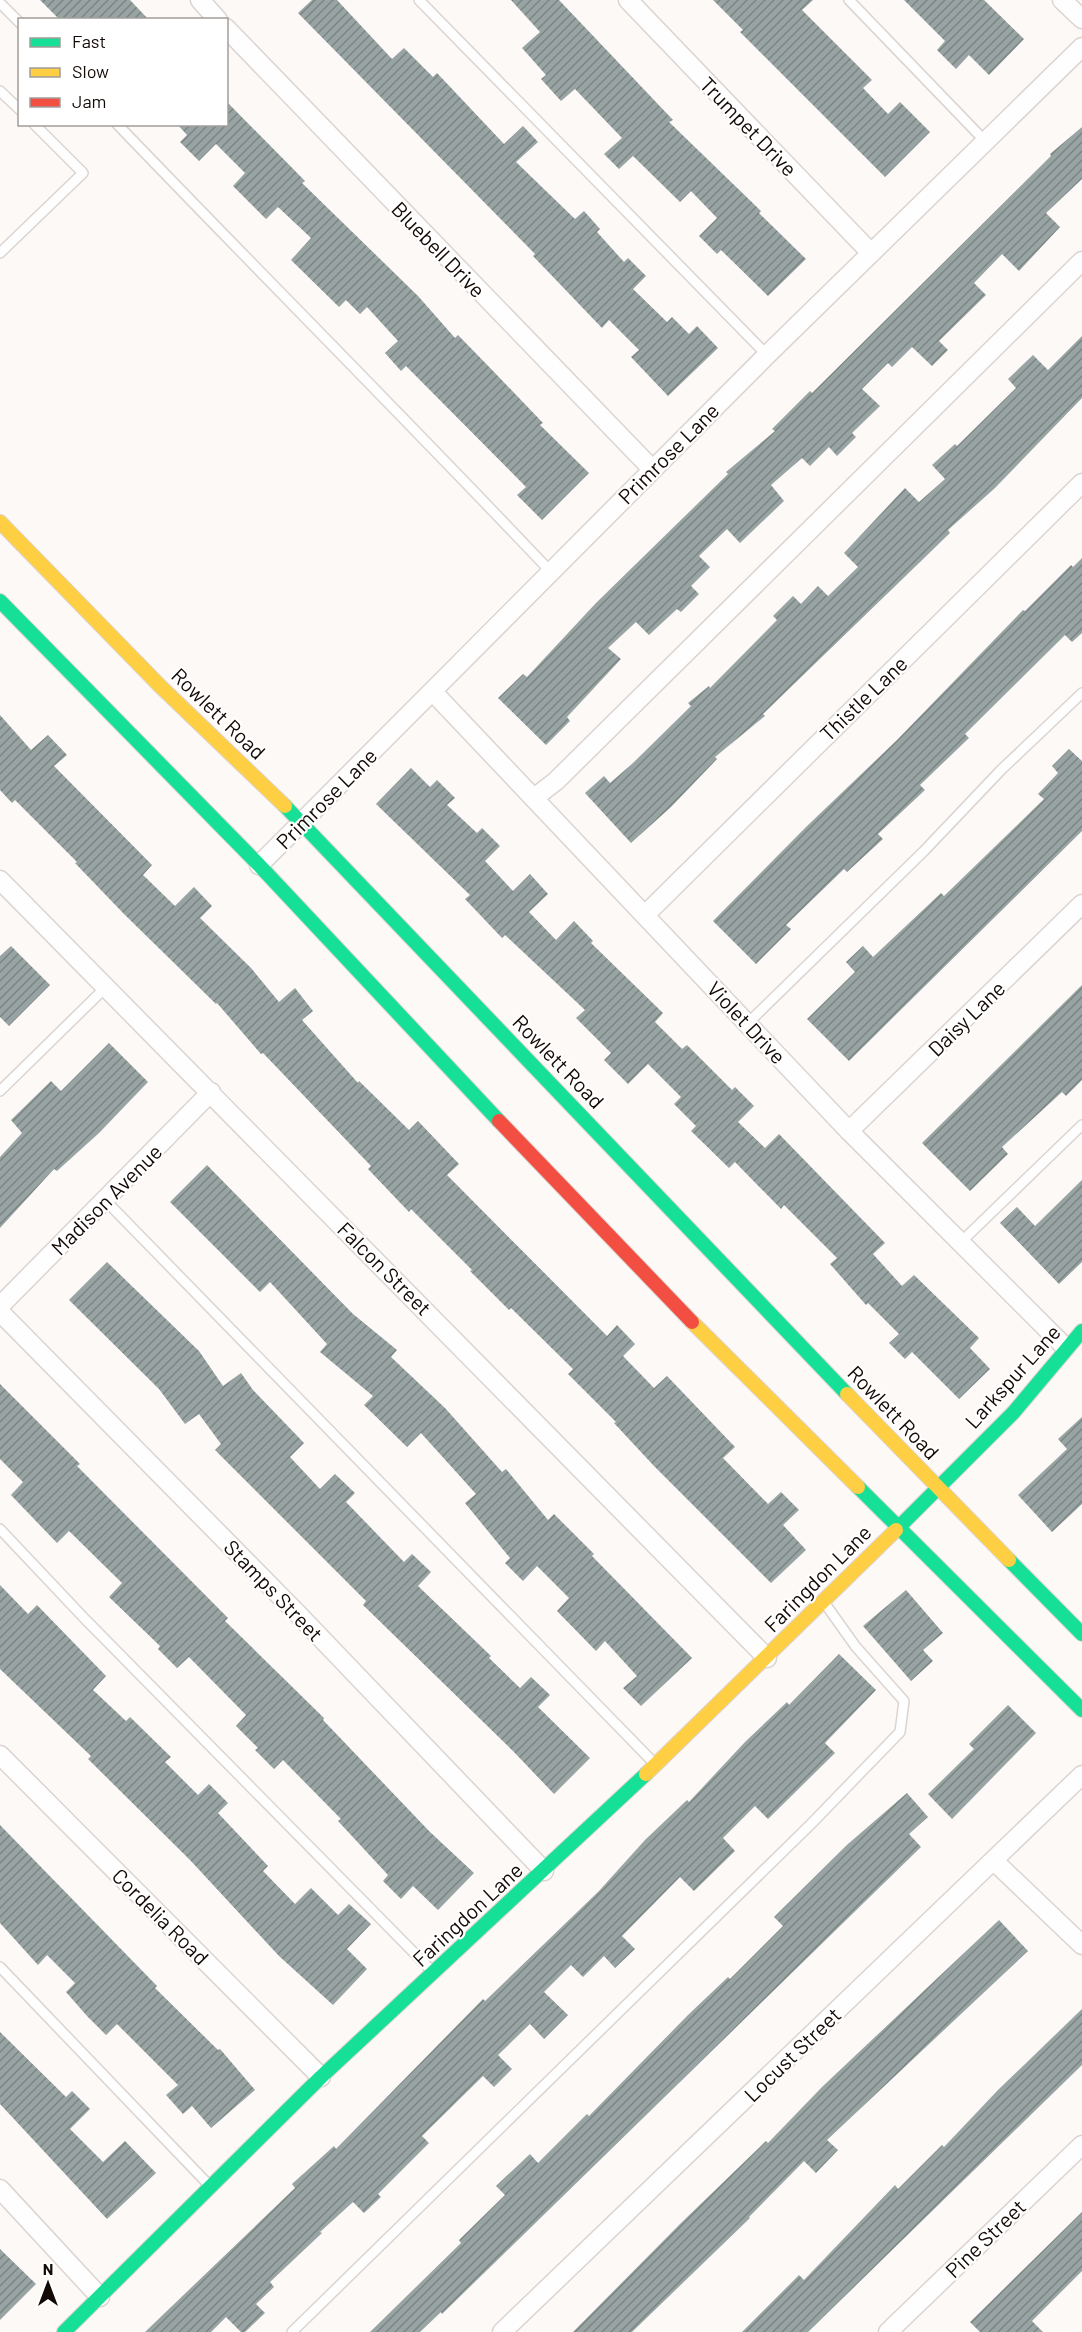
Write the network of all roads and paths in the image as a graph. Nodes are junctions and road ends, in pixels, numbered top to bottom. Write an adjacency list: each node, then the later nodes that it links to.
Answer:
1 (200, 0): 7 (street)
2 (419, 0): 20 (lane)
3 (628, 0): 17 (street, Trumpet Drive)
4 (849, 0): 16 (lane)
5 (1062, 0): 8 (street)
6 (0, 3): 9 (lane)
7 (216, 18)
8 (1082, 20)
9 (18, 21)
10 (228, 30): 21 (street, Bluebell Drive)
11 (1082, 47): 16 (street, Primrose Lane)
12 (0, 91): 13 (lane)
13 (18, 108)
14 (36, 126): 18 (lane)
15 (119, 126): 24 (lane)
16 (985, 141): 17 (street, Primrose Lane)
17 (870, 252): 20 (street, Primrose Lane)
18 (0, 253)
19 (1082, 261): 28 (street)
20 (767, 355): 21 (street, Primrose Lane)
21 (652, 469): 24 (street, Primrose Lane)
22 (1082, 483): 33 (street, Thistle Lane)
23 (0, 522): 29 (main road, Rowlett Road)
24 (551, 572): 26 (street, Primrose Lane)
25 (0, 601): 30 (main road)
26 (433, 692): 28 (street, Violet Drive); 29 (street, Primrose Lane)
27 (1082, 693): 35 (lane)
28 (534, 798): 33 (street, Violet Drive)
29 (302, 822): 30 (street, Primrose Lane); 46 (main road, Rowlett Road)
30 (259, 865): 47 (main road)
31 (0, 880): 34 (street, Falcon Street)
32 (1082, 904): 39 (street, Daisy Lane)
33 (646, 914): 35 (street, Violet Drive)
34 (107, 986): 36 (lane); 37 (street, Falcon Street)
35 (748, 1023): 39 (street, Violet Drive)
36 (0, 1091)
37 (212, 1092): 40 (street, Madison Avenue); 51 (street, Falcon Street)
38 (1082, 1125): 41 (lane)
39 (849, 1131): 41 (street, Violet Drive)
40 (105, 1200): 42 (street, Madison Avenue); 54 (lane)
41 (961, 1242): 45 (street, Violet Drive)
42 (0, 1306)
43 (0, 1312): 57 (street, Stamps Street)
44 (1082, 1331): 45 (main road, Larkspur Lane)
45 (1065, 1347): 46 (main road, Larkspur Lane)
46 (936, 1487): 47 (main road, Larkspur Lane); 50 (main road, Rowlett Road)
47 (898, 1527): 49 (main road, Faringdon Lane); 52 (main road)
48 (0, 1529): 60 (lane)
49 (823, 1602): 51 (main road, Faringdon Lane); 67 (lane)
50 (1082, 1634)
51 (767, 1658): 54 (main road, Faringdon Lane)
52 (1082, 1710)
53 (0, 1755): 61 (street, Cordelia Road)
54 (656, 1765): 57 (main road, Faringdon Lane)
55 (1082, 1775): 56 (street, Locust Street)
56 (994, 1861): 58 (street); 68 (street, Locust Street)
57 (544, 1871): 60 (main road, Faringdon Lane)
58 (1082, 1945)
59 (0, 1967): 63 (lane)
60 (434, 1972): 61 (main road, Faringdon Lane)
61 (321, 2077): 63 (main road, Faringdon Lane)
62 (1082, 2145): 69 (street, Pine Street)
63 (210, 2185): 65 (main road, Faringdon Lane)
64 (0, 2189): 65 (street)
65 (100, 2297): 66 (main road, Faringdon Lane)
66 (64, 2332)
67 (292, 2332)
68 (502, 2332)
69 (888, 2332)

